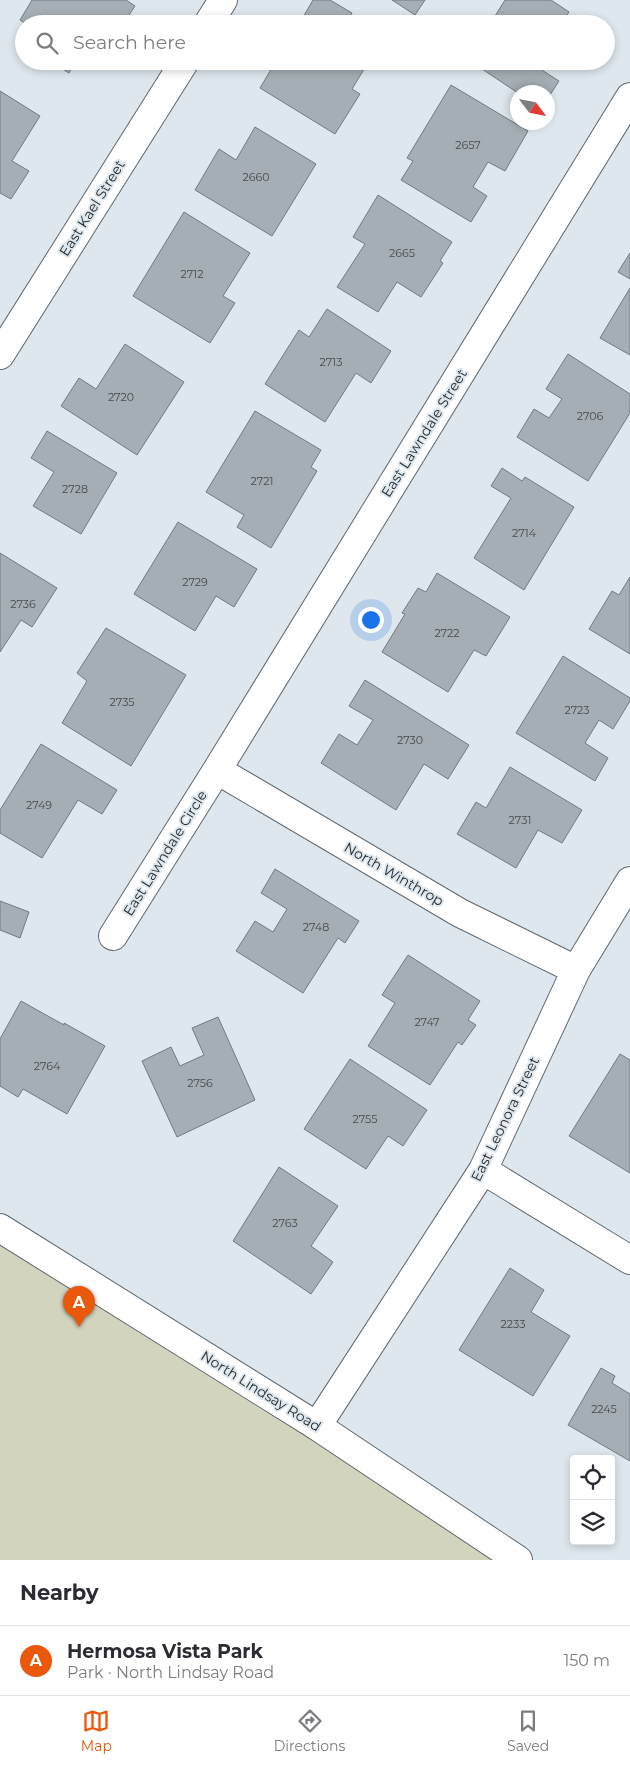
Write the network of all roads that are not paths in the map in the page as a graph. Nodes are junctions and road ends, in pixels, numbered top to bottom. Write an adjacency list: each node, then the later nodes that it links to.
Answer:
1 (223, 0): 2 (street)
2 (214, 15)
3 (179, 70): 5 (street, East Kael Street)
4 (630, 97): 6 (street, East Lawndale Street)
5 (0, 355)
6 (217, 770): 8 (street, East Lawndale Circle); 9 (street, North Winthrop)
7 (630, 881): 9 (street, East Leonora Street)
8 (113, 936)
9 (576, 970): 10 (street, East Leonora Street)
10 (483, 1170): 12 (street); 13 (street, East Leonora Street)
11 (0, 1228): 13 (street, North Lindsay Road)
12 (630, 1260)
13 (317, 1426): 14 (street, North Lindsay Road)
14 (518, 1560)

